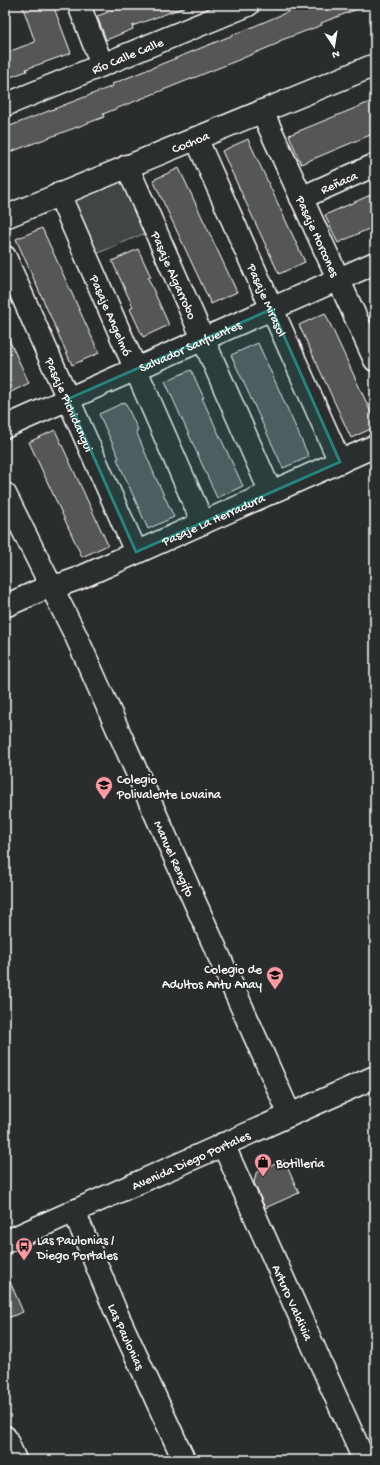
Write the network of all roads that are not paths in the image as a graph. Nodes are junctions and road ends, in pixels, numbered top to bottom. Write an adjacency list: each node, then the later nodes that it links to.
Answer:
1 (79, 5): 4 (street)
2 (248, 5): 3 (street, Río Calle Calle)
3 (202, 14): 4 (street, Río Calle Calle)
4 (102, 65): 6 (street, Río Calle Calle)
5 (375, 65): 7 (street, Cochoa)
6 (5, 105)
7 (262, 111): 8 (street, Cochoa); 12 (street, Pasaje Horcones)
8 (196, 138): 10 (street, Cochoa); 17 (street, Pasaje Mirasol)
9 (375, 165): 12 (street, Reñaca)
10 (127, 166): 11 (street, Cochoa); 18 (street, Pasaje Algarrobo)
11 (59, 194): 13 (street, Cochoa); 20 (street, Pasaje Angelmó)
12 (302, 198): 16 (street, Pasaje Horcones)
13 (5, 217)
14 (5, 256): 21 (street, Pasaje Pichidangui)
15 (375, 263): 16 (street, Salvador Sanfuentes)
16 (338, 279): 17 (street, Salvador Sanfuentes); 19 (street, Pasaje Horcones)
17 (272, 309): 18 (street, Salvador Sanfuentes); 24 (street, Pasaje Mirasol)
18 (203, 339): 20 (street, Salvador Sanfuentes); 25 (street, Pasaje Algarrobo)
19 (375, 360)
20 (135, 370): 21 (street, Salvador Sanfuentes); 27 (street, Pasaje Angelmó)
21 (68, 399): 22 (street, Salvador Sanfuentes); 28 (street, Pasaje Pichidangui)
22 (5, 427)
23 (375, 446): 24 (street, Pasaje La Herradura)
24 (340, 462): 25 (street, Pasaje La Herradura)
25 (271, 493): 27 (street, Pasaje La Herradura)
26 (8, 508): 29 (street, Manuel Rengifo)
27 (202, 523): 28 (street, Pasaje La Herradura)
28 (136, 552): 29 (street, Pasaje La Herradura)
29 (50, 586): 30 (street, Pasaje La Herradura); 32 (street, Manuel Rengifo)
30 (5, 606)
31 (374, 1082): 32 (street, Avenida Diego Portales)
32 (290, 1115): 33 (street, Avenida Diego Portales)
33 (223, 1144): 34 (street, Avenida Diego Portales); 39 (street, Arturo Valdivia)
34 (74, 1211): 35 (street, Avenida Diego Portales); 38 (street, Las Paulonias)
35 (5, 1242)
36 (5, 1437): 37 (street)
37 (15, 1460)
38 (184, 1460)
39 (364, 1460)

